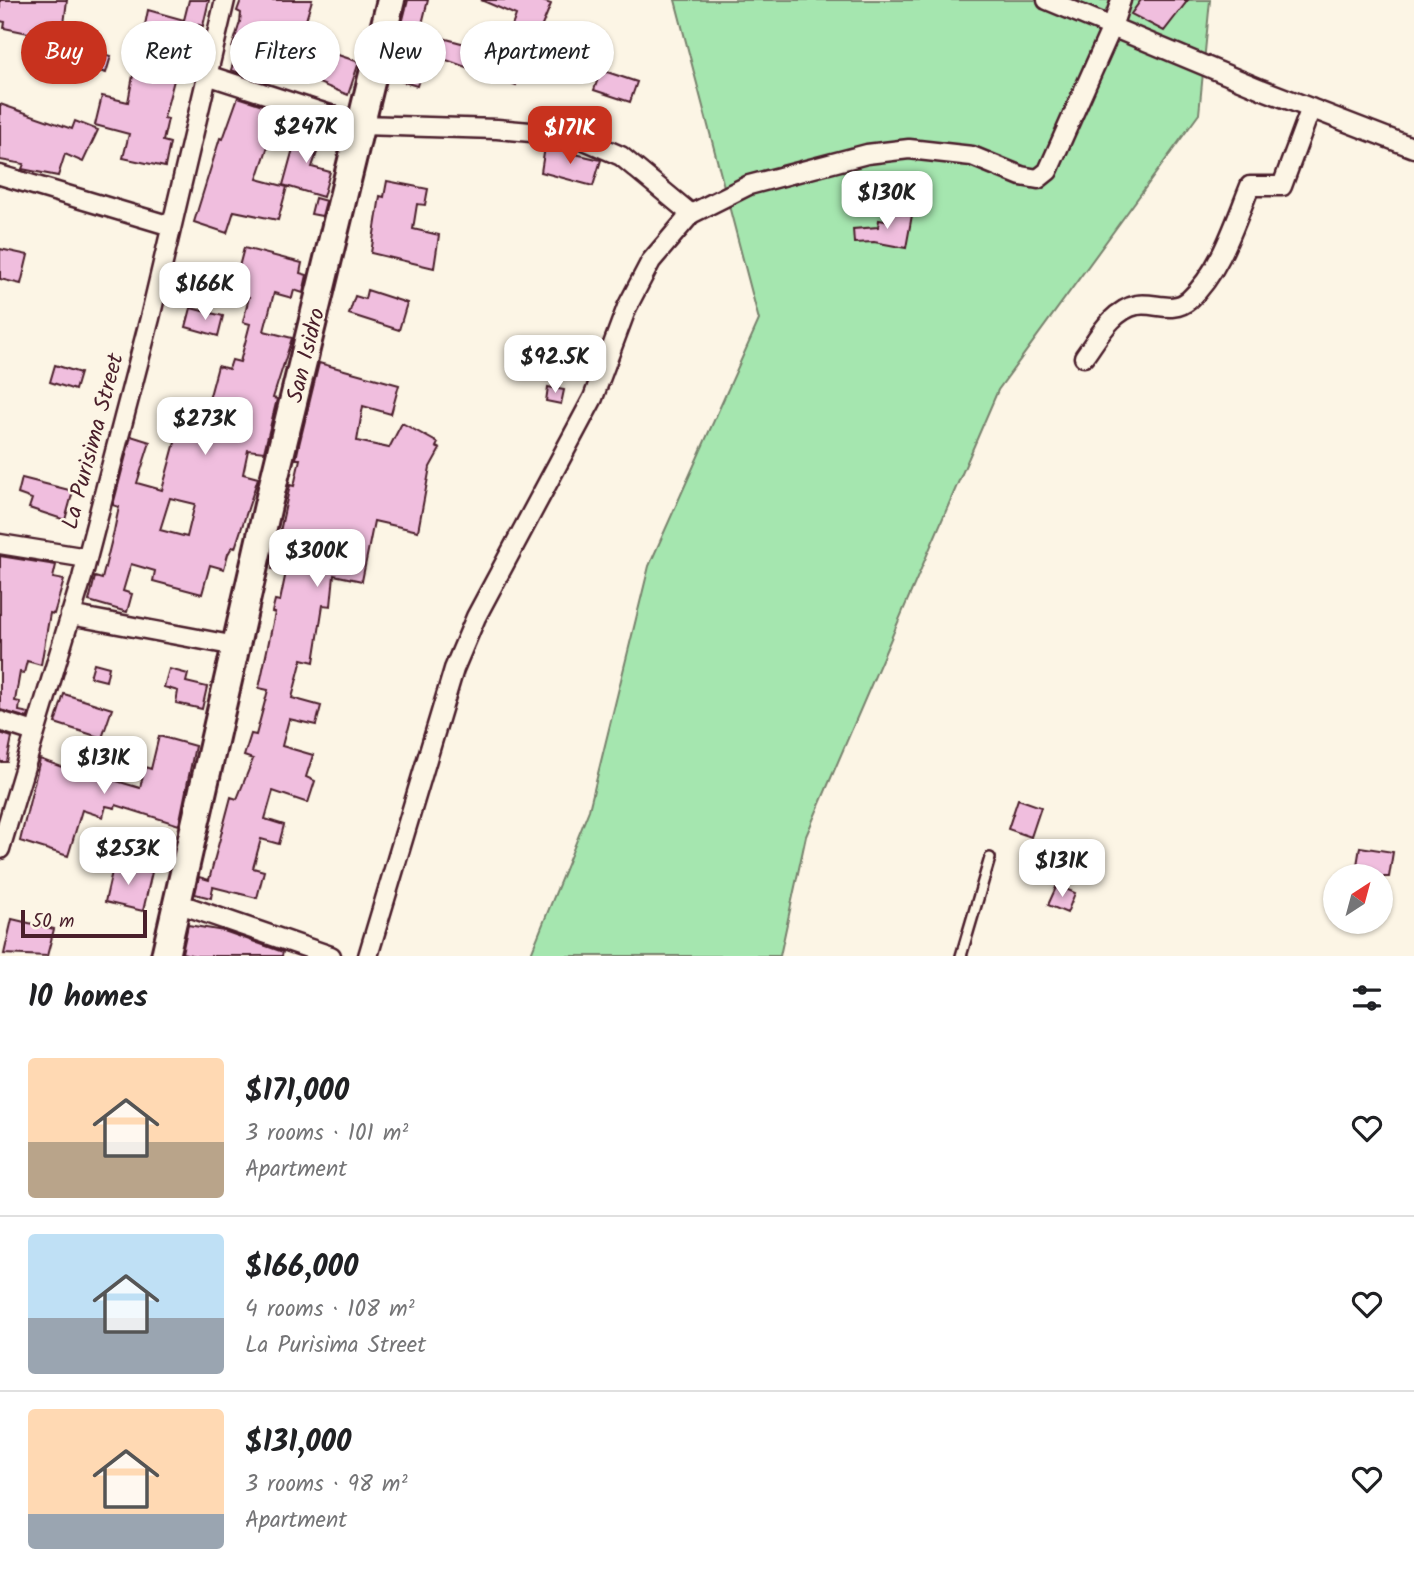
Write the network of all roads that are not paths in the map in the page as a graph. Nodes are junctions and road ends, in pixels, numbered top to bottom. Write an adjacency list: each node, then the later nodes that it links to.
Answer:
1 (225, 0): 6 (street, La Purisima Street)
2 (1047, 0): 5 (street)
3 (1121, 0): 5 (street)
4 (384, 2): 10 (street, San Isidro)
5 (1112, 27): 9 (street); 13 (street)
6 (216, 38)
7 (216, 78): 10 (street)
8 (205, 84): 14 (street, La Purisima Street)
9 (1311, 108): 11 (street); 15 (street)
10 (361, 125): 13 (street); 19 (street, San Isidro)
11 (1414, 148)
12 (0, 175): 14 (street)
13 (691, 214): 27 (street)
14 (171, 226): 17 (street, La Purisima Street)
15 (1084, 357)
16 (0, 544): 17 (street)
17 (87, 558): 18 (street, La Purisima Street)
18 (71, 615): 19 (street); 21 (street, La Purisima Street)
19 (236, 646): 24 (street, San Isidro)
20 (0, 722): 21 (street)
21 (34, 732): 22 (street, La Purisima Street)
22 (0, 849)
23 (990, 858): 28 (lane)
24 (177, 903): 25 (street, San Isidro); 26 (street)
25 (164, 956)
26 (331, 956)
27 (368, 956)
28 (961, 956)

